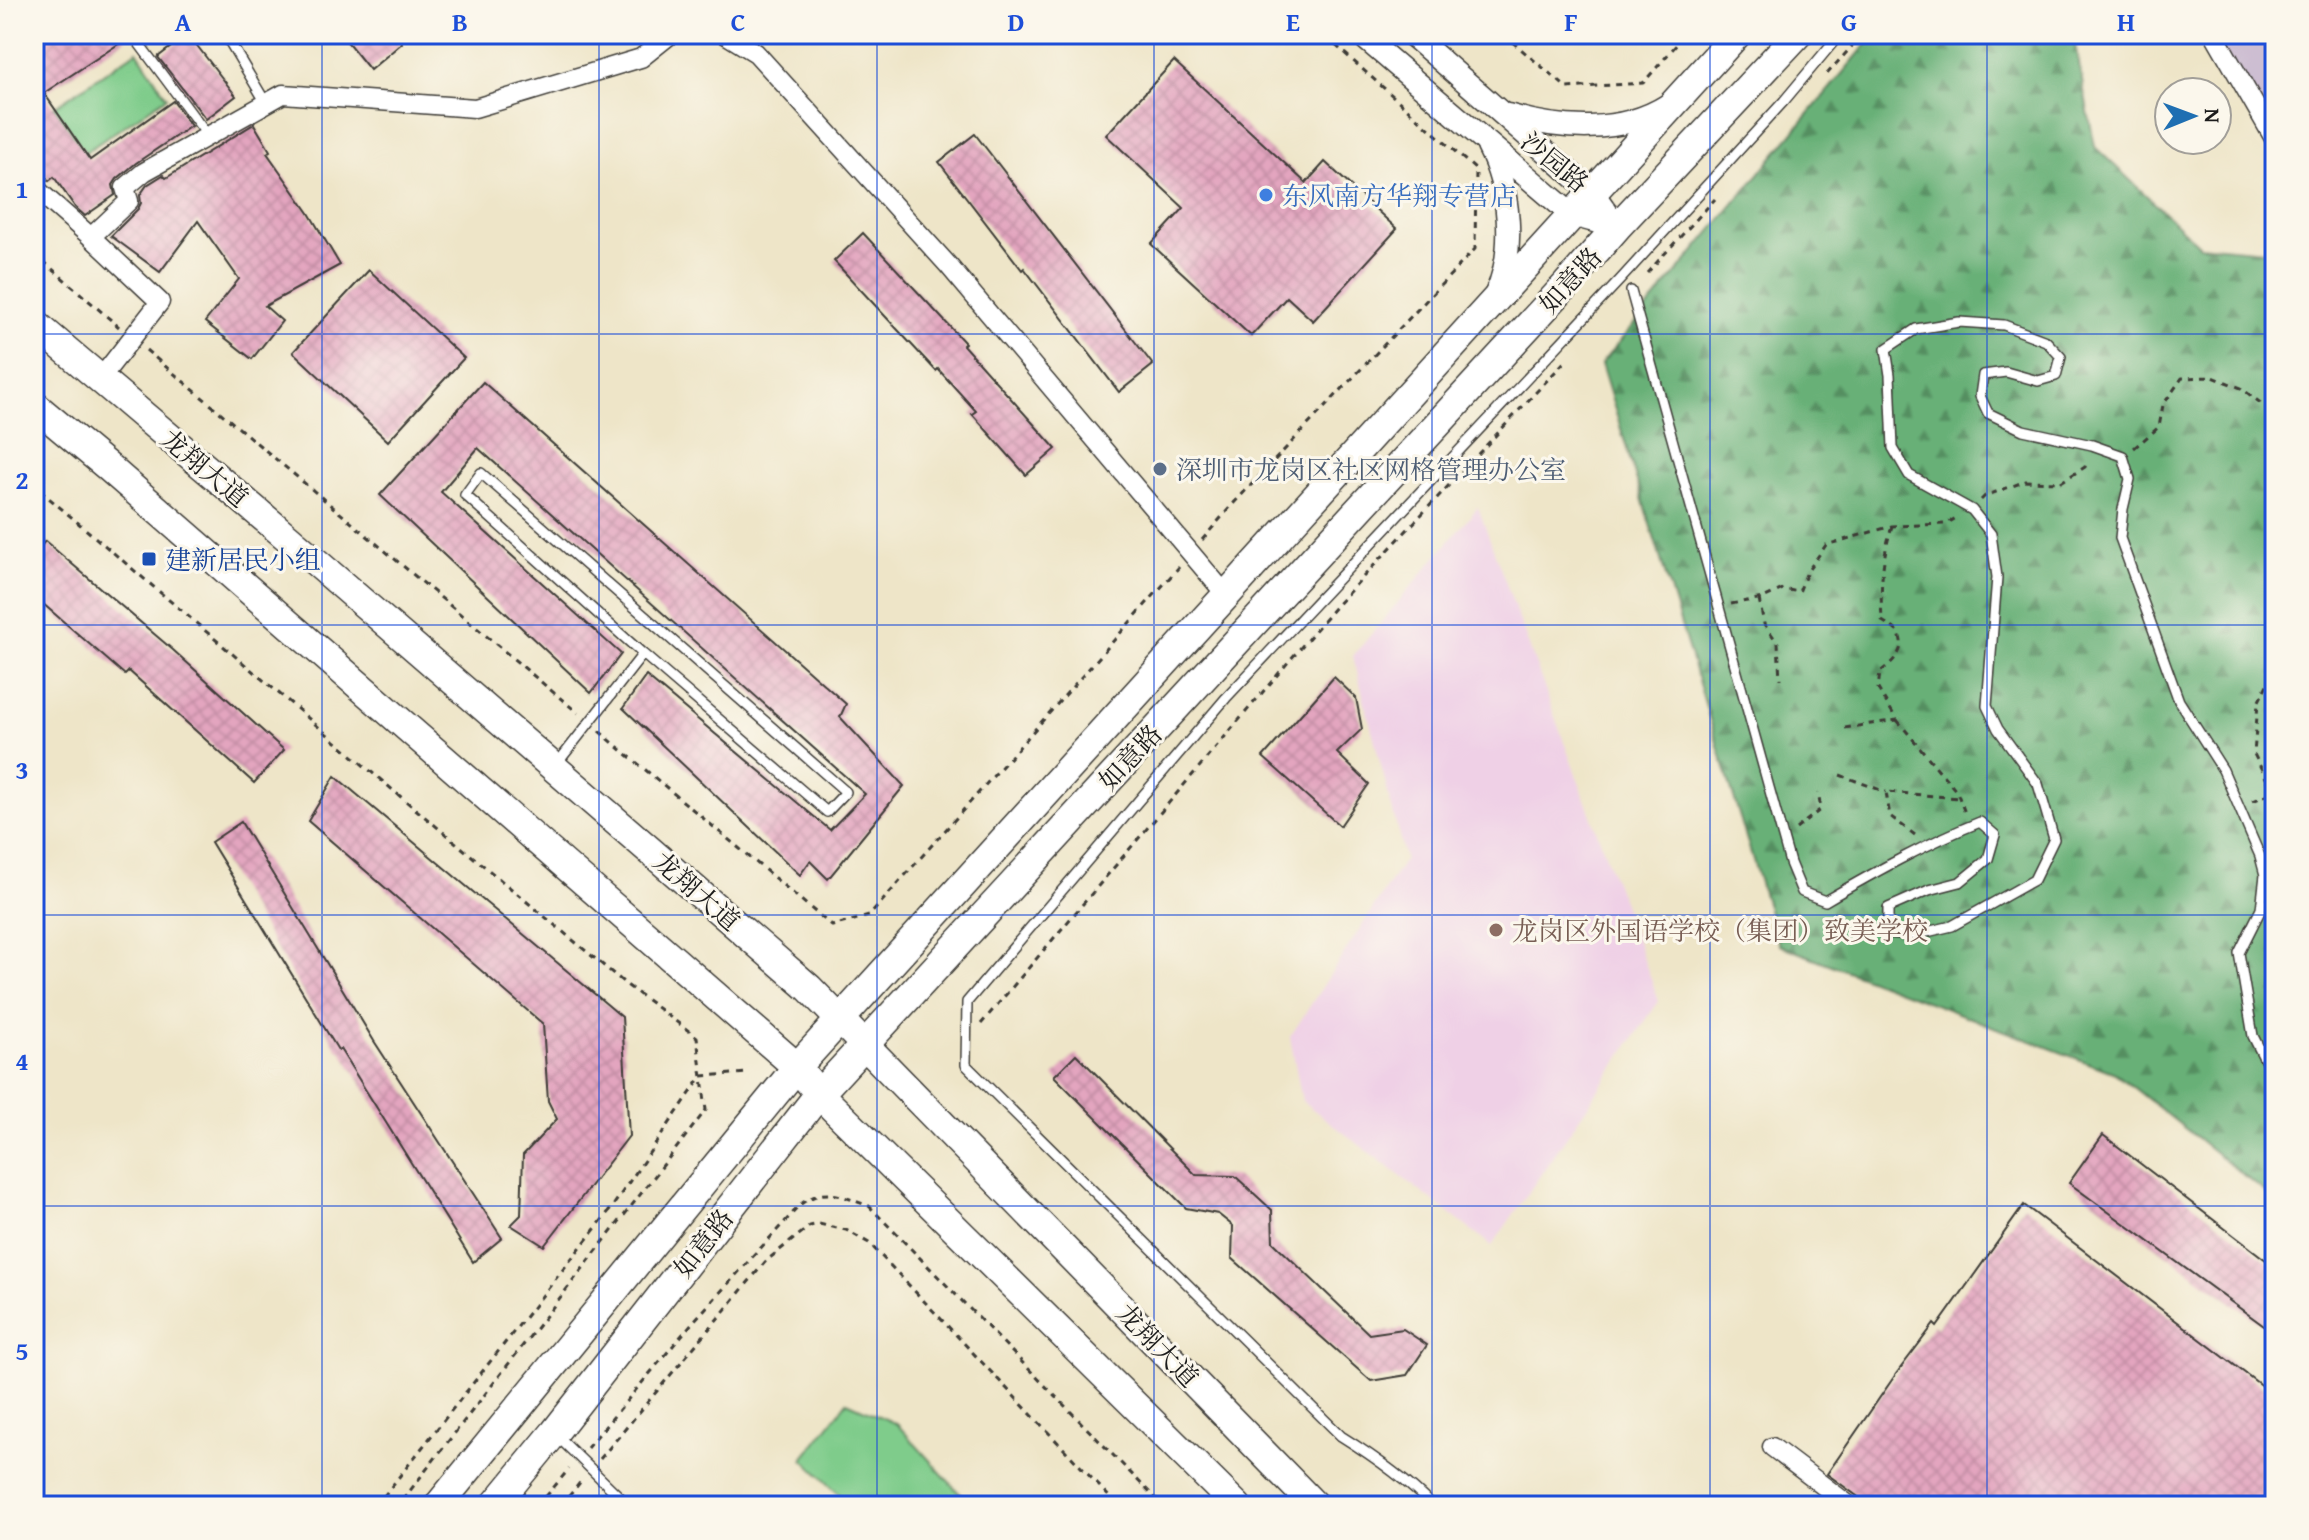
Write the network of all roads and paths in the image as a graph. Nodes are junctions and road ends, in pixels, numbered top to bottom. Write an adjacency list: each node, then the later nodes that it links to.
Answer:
1 (132, 34): 19 (lane)
2 (225, 34): 17 (lane)
3 (671, 34): 17 (street)
4 (725, 34): 42 (street)
5 (1323, 34): 42 (path)
6 (1360, 34): 21 (street, 沙园路)
7 (1411, 34): 18 (street, 沙园路)
8 (1503, 34): 9 (path)
9 (1686, 34)
10 (1737, 34): 16 (main road, 如意路)
11 (1798, 34): 26 (main road, 如意路)
12 (1840, 34): 63 (lane)
13 (1863, 34): 15 (path)
14 (2214, 34): 20 (street)
15 (1822, 80)
16 (1679, 98): 18 (street); 23 (main road, 如意路)
17 (266, 103): 19 (street)
18 (1502, 114): 23 (street, 沙园路)
19 (208, 136): 27 (street)
20 (2275, 140)
21 (1485, 141): 25 (street, 沙园路); 30 (street)
22 (34, 187): 27 (street)
23 (1593, 193): 25 (main road, 如意路); 26 (street, 沙园路)
24 (1720, 194): 29 (path)
25 (1572, 215): 26 (street, 沙园路); 30 (main road, 如意路)
26 (1617, 227): 64 (main road, 如意路)
27 (91, 237): 32 (street)
28 (34, 253): 32 (path)
29 (1631, 291): 60 (lane)
30 (1491, 305): 43 (main road, 如意路)
31 (34, 323): 34 (main road, 龙翔大道)
32 (132, 338): 34 (street); 50 (path)
33 (1567, 359): 63 (path)
34 (100, 379): 52 (main road, 龙翔大道)
35 (38, 414): 65 (main road)
36 (2275, 414): 38 (path)
37 (2092, 445): 38 (lane); 40 (path); 40 (lane)
38 (2123, 456): 58 (lane)
39 (34, 480): 74 (path)
40 (1972, 510): 41 (path); 59 (lane)
41 (1892, 526): 44 (path); 49 (path)
42 (1190, 554): 43 (street); 50 (path)
43 (1227, 596): 62 (main road, 如意路)
44 (1759, 599): 45 (path); 48 (path)
45 (1729, 604)
46 (643, 654): 46 (lane); 50 (lane)
47 (2275, 668): 56 (path)
48 (1780, 679)
49 (1897, 720): 51 (path); 57 (path)
50 (590, 722): 52 (lane)
51 (1845, 728)
52 (554, 768): 62 (main road, 龙翔大道)
53 (1840, 775): 54 (path)
54 (1886, 792): 57 (path); 61 (path)
55 (1818, 793): 60 (path)
56 (2274, 793): 58 (path)
57 (1959, 798): 59 (path)
58 (2239, 808): 67 (lane)
59 (1961, 829): 61 (lane)
60 (1784, 839): 61 (lane)
61 (1928, 844)
62 (840, 1020): 64 (main road, 龙翔大道); 65 (main road, 如意路)
63 (966, 1042): 84 (lane)
64 (865, 1045): 68 (main road, 如意路); 83 (main road, 龙翔大道)
65 (797, 1067): 68 (main road); 75 (main road, 如意路)
66 (749, 1073): 73 (path)
67 (2275, 1080)
68 (819, 1094): 69 (main road, 如意路); 82 (main road)
69 (554, 1433): 71 (lane); 76 (main road, 如意路)
70 (1772, 1447): 85 (street)
71 (579, 1457): 72 (lane); 77 (path); 81 (path)
72 (591, 1469): 78 (path); 79 (lane); 80 (path)
73 (376, 1506)
74 (398, 1506)
75 (438, 1506)
76 (494, 1506)
77 (538, 1506)
78 (561, 1506)
79 (629, 1506)
80 (1118, 1506)
81 (1163, 1506)
82 (1237, 1506)
83 (1315, 1506)
84 (1432, 1506)
85 (1850, 1506)

